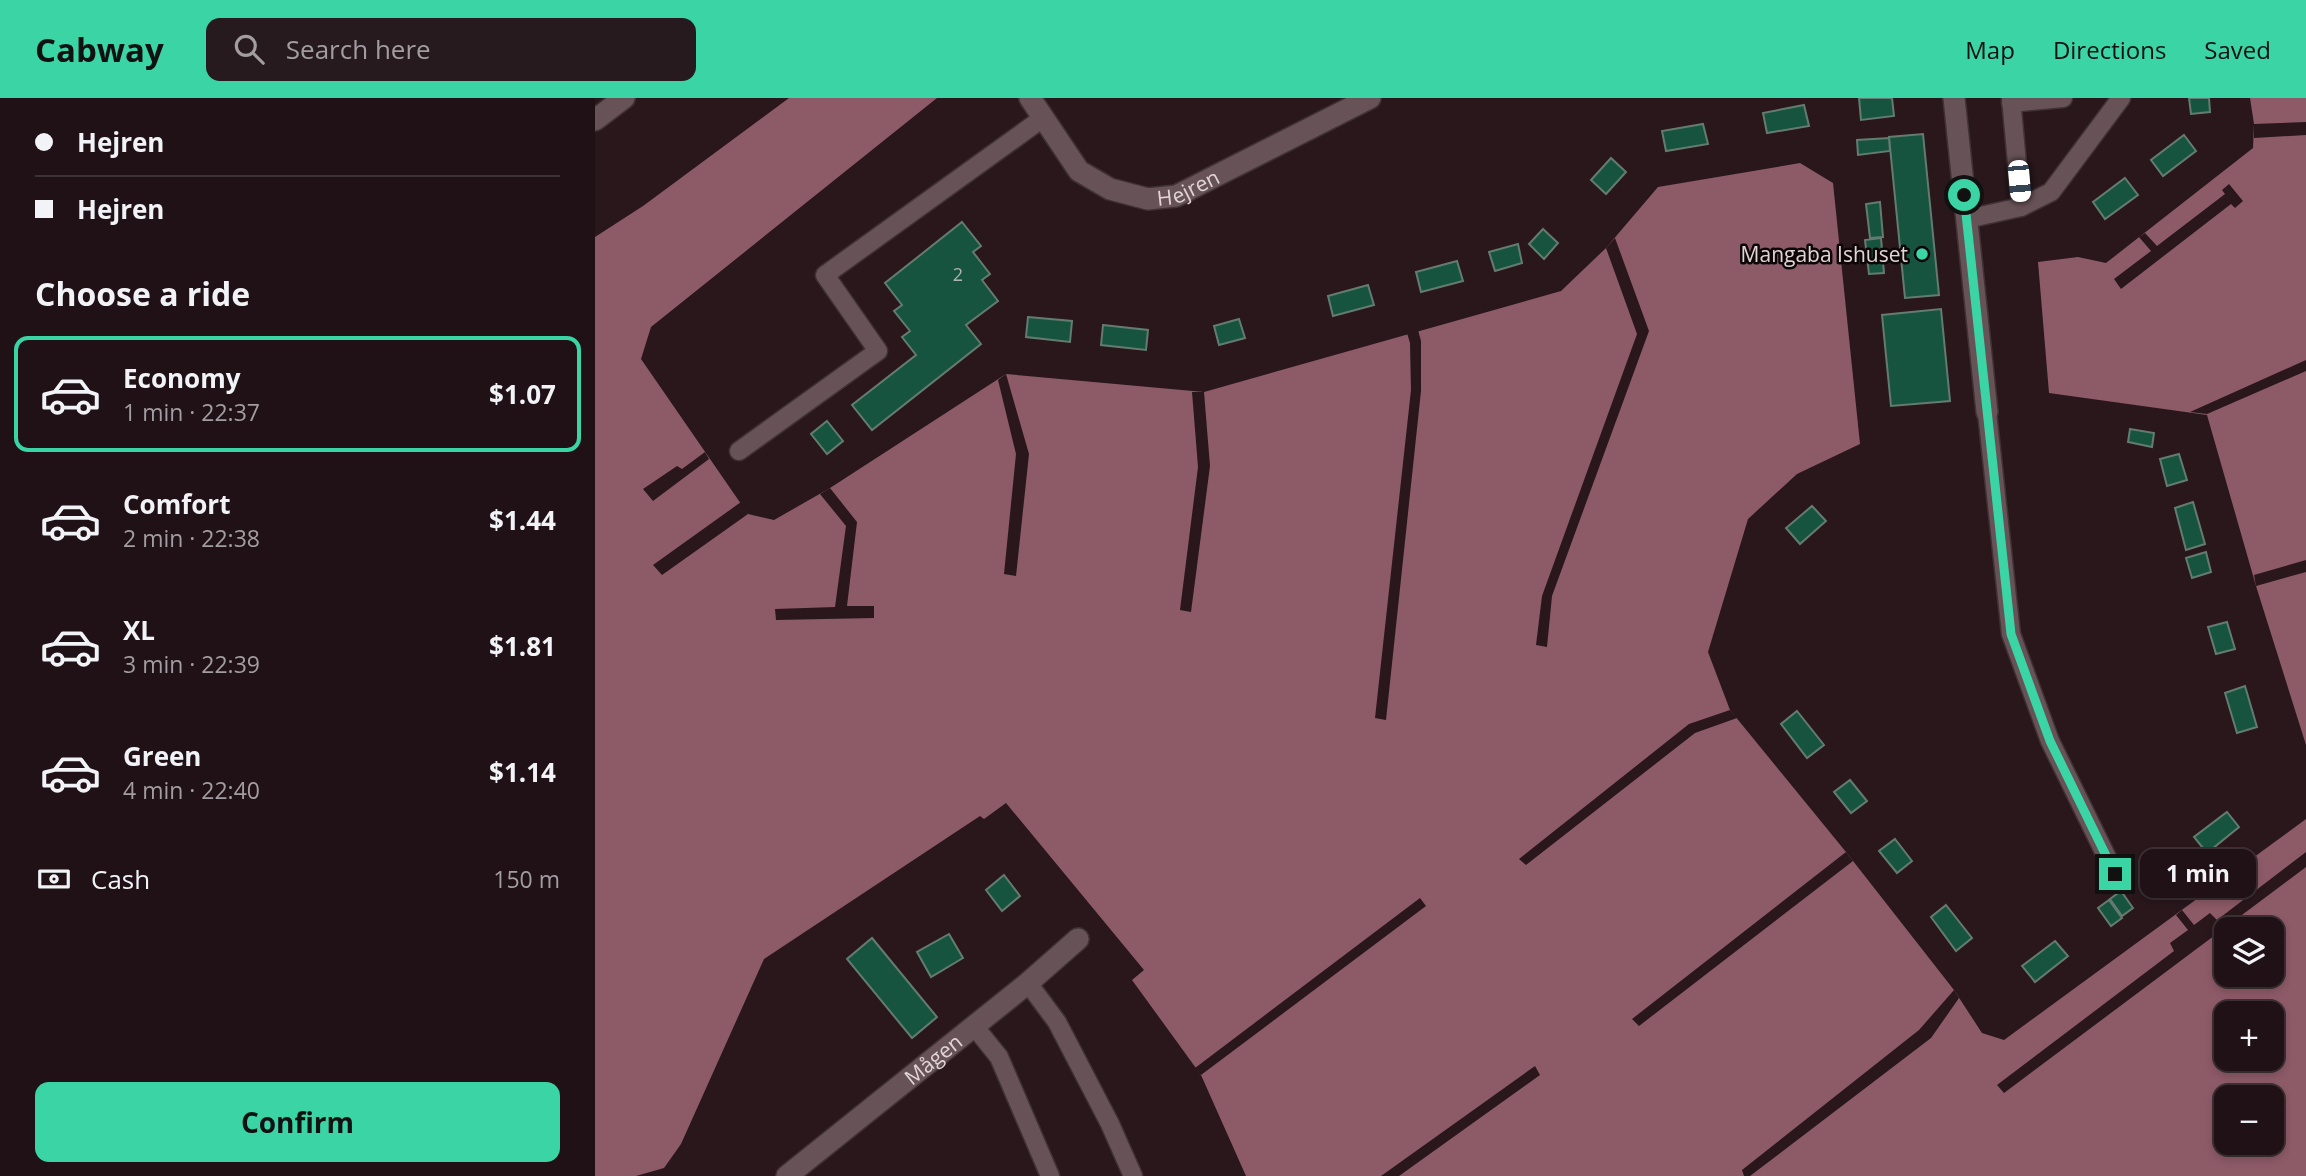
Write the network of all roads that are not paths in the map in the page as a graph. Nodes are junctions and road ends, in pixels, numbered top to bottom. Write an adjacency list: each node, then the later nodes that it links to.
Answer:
1 (624, 98): 9 (street)
2 (1030, 98): 8 (street, Hejren)
3 (1370, 98): 8 (street, Hejren)
4 (1954, 98): 11 (street)
5 (2063, 98): 7 (lane)
6 (2121, 98): 10 (lane)
7 (2011, 101): 10 (lane)
8 (1043, 118): 13 (lane)
9 (595, 120)
10 (2021, 207): 11 (lane)
11 (1967, 219): 12 (street)
12 (1987, 412): 14 (lane)
13 (739, 450)
14 (2115, 874)
15 (1078, 939): 16 (street, Mågen)
16 (1028, 983): 17 (street, Mågen); 20 (lane)
17 (974, 1026): 18 (street, Mågen); 19 (lane)
18 (787, 1176)
19 (1050, 1176)
20 (1133, 1176)

